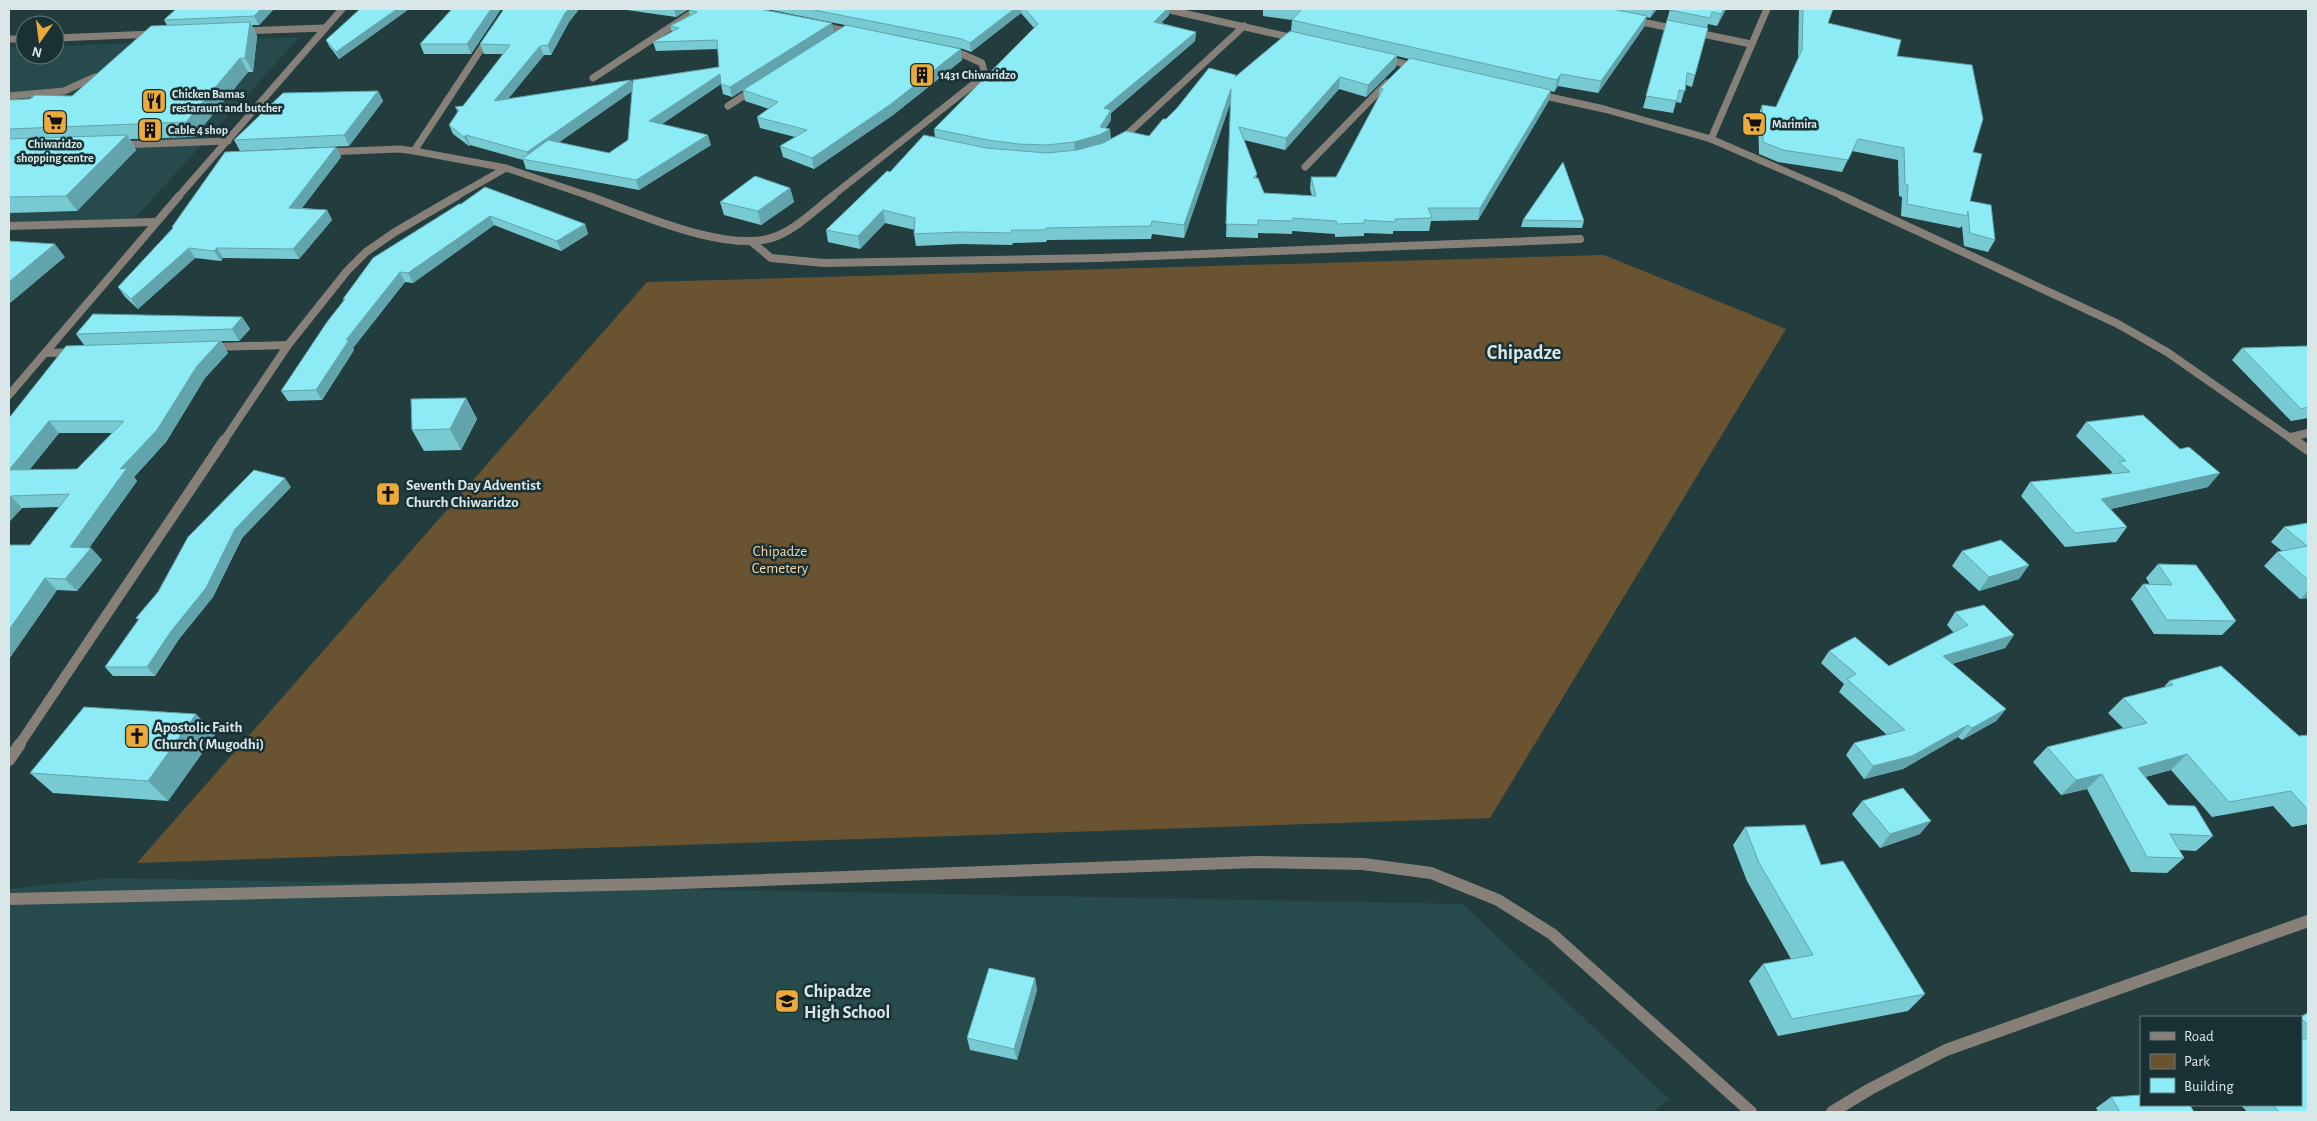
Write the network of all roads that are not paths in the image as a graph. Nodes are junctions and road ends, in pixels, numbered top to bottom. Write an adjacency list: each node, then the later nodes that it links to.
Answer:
1 (342, 9): 8 (street)
2 (698, 9): 24 (street)
3 (1164, 9): 7 (street)
4 (1767, 9): 17 (street)
5 (1627, 19): 17 (street)
6 (809, 23): 10 (street)
7 (1244, 26): 15 (street); 32 (street)
8 (325, 28): 9 (street); 31 (street)
9 (237, 31)
10 (846, 31): 12 (street); 13 (street)
11 (491, 34): 34 (street)
12 (866, 35)
13 (838, 37)
14 (65, 38): 16 (street)
15 (1310, 42)
16 (143, 44)
17 (1751, 44): 30 (street)
18 (943, 50): 43 (street)
19 (1377, 57): 20 (street)
20 (1406, 64): 21 (street); 23 (street)
21 (1424, 68)
22 (106, 70): 28 (street)
23 (1399, 71)
24 (593, 78)
25 (1392, 78): 38 (street)
26 (762, 84): 29 (street)
27 (1528, 92): 30 (street)
28 (9, 96)
29 (728, 106)
30 (1711, 139): 50 (street)
31 (228, 141): 33 (street); 37 (street)
32 (1116, 143)
33 (108, 146)
34 (414, 151): 35 (street); 39 (street)
35 (321, 152)
36 (224, 156): 37 (street)
37 (214, 157): 40 (street)
38 (1305, 167)
39 (506, 168): 43 (street); 44 (street)
40 (155, 222): 41 (street); 47 (street)
41 (9, 226)
42 (1580, 239): 43 (street)
43 (752, 242)
44 (288, 345): 45 (street); 52 (street)
45 (201, 348)
46 (86, 351): 47 (street)
47 (47, 353): 48 (street)
48 (9, 396)
49 (2308, 433): 50 (street)
50 (2291, 437): 51 (street)
51 (2308, 450)
52 (9, 760)
53 (9, 899): 55 (street)
54 (2308, 921): 56 (street)
55 (1750, 1112)
56 (1832, 1112)

